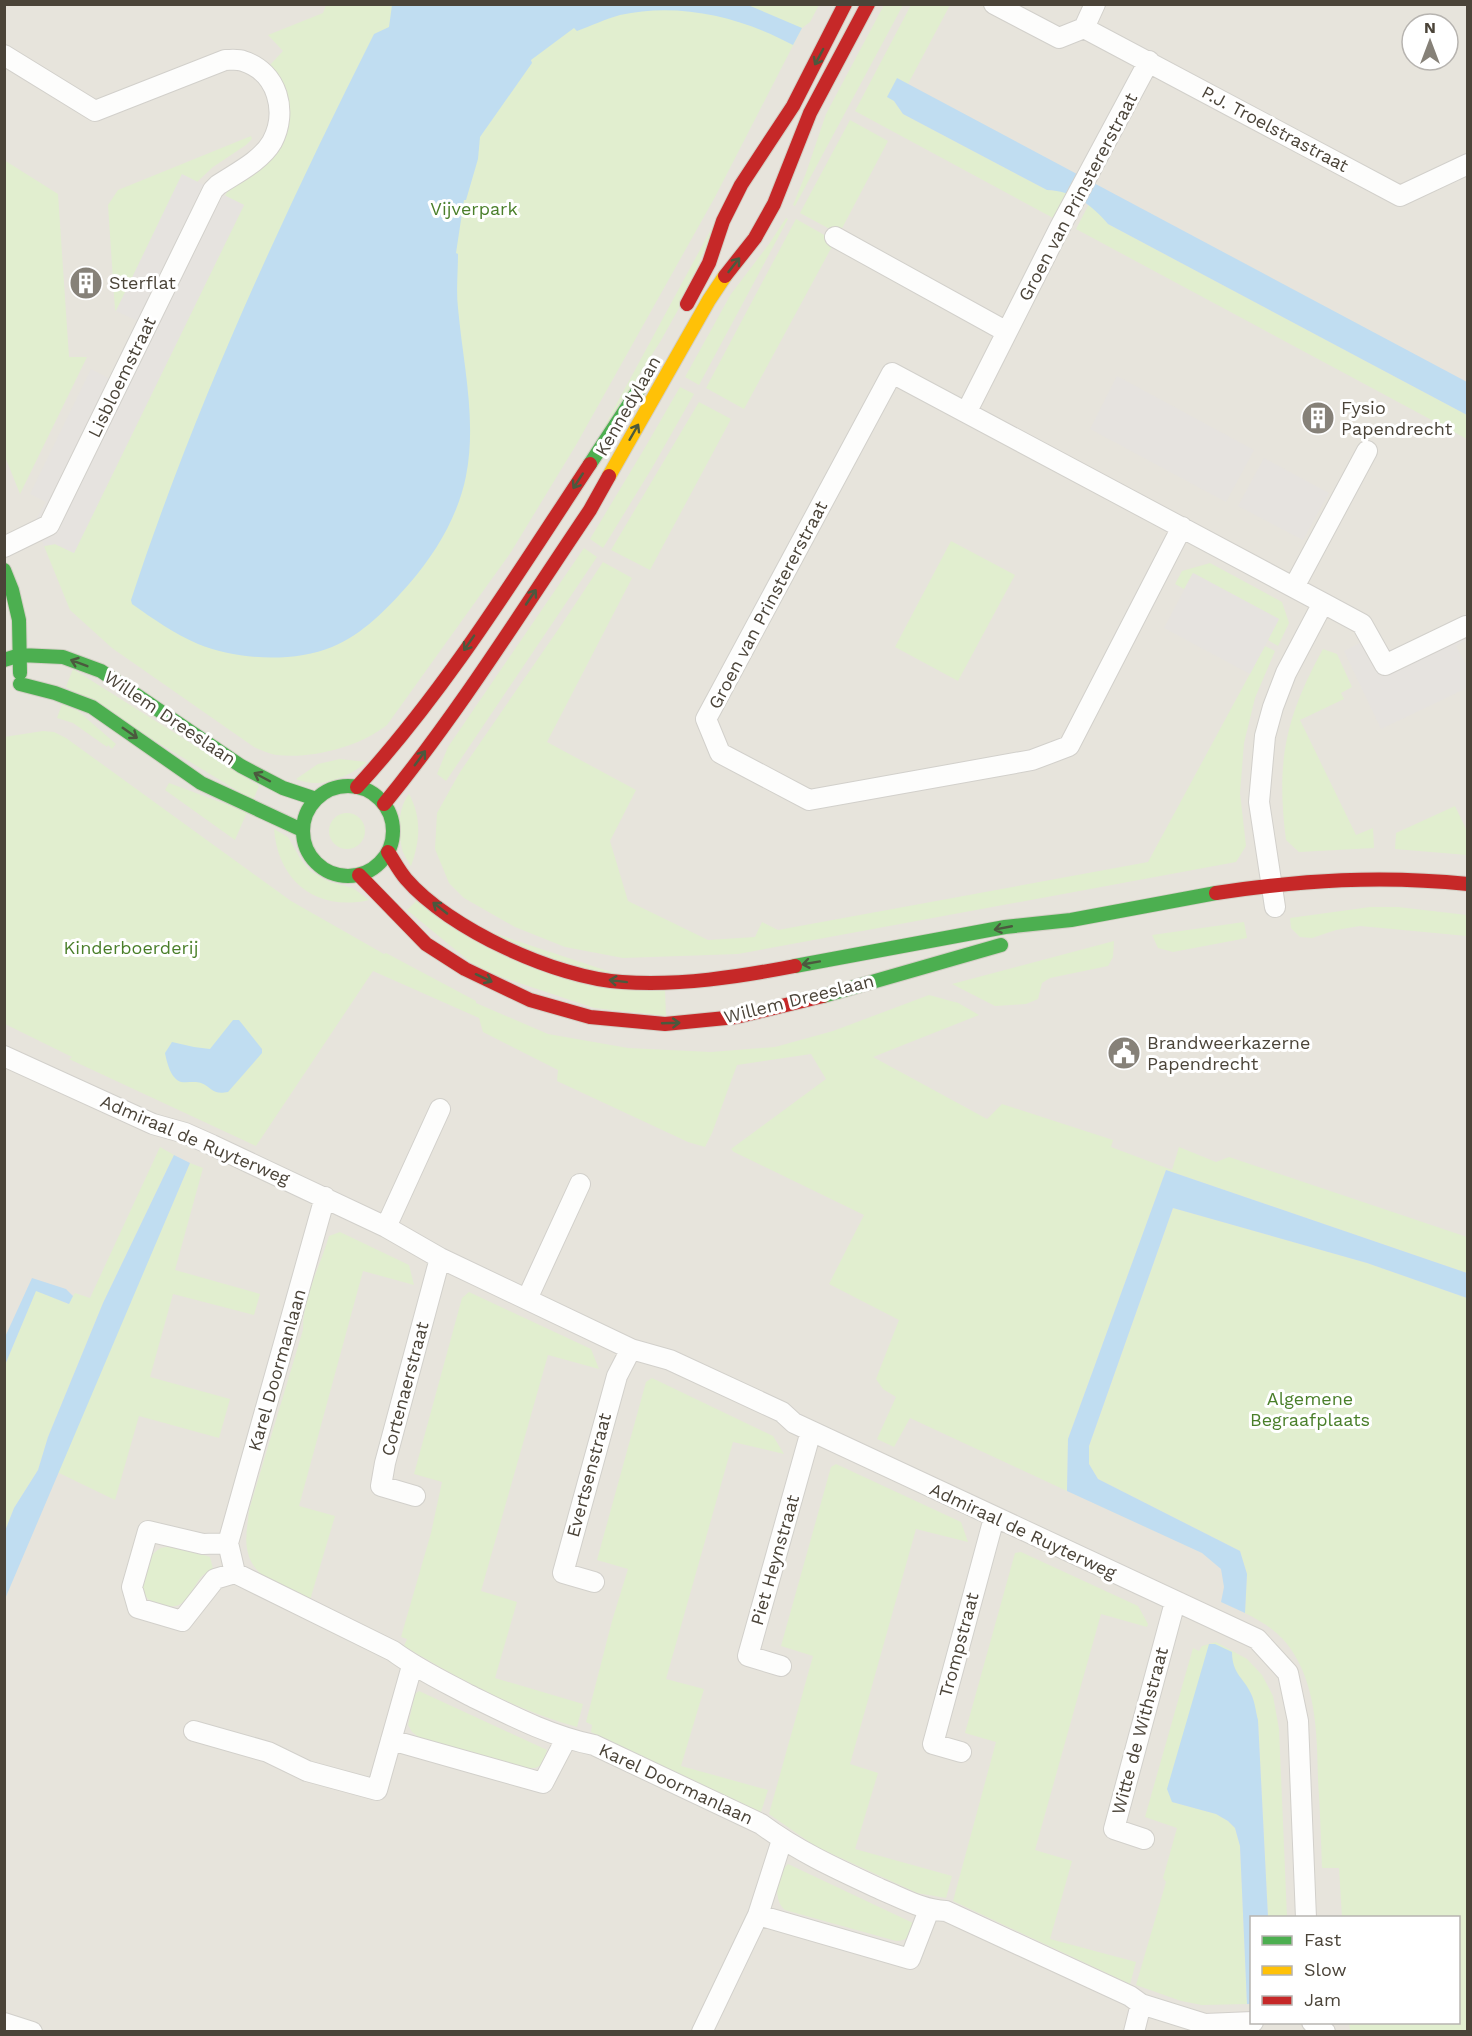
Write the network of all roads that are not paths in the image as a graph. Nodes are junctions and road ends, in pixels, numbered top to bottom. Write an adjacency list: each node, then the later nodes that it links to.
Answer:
1 (845, 4): 10 (street, one-way to 10)
2 (868, 4): 27 (street, Kennedylaan, one-way to 2)
3 (994, 4): 5 (street)
4 (1095, 4): 5 (street)
5 (1084, 28): 7 (street, P.J. Troelstrastraat)
6 (4, 55): 16 (street, Lisbloemstraat)
7 (1149, 62): 8 (street, P.J. Troelstrastraat); 11 (street, Groen van Prinstererstraat)
8 (1467, 164)
9 (835, 237): 11 (street)
10 (682, 313)
11 (1007, 332): 13 (street, Groen van Prinstererstraat)
12 (647, 376): 25 (street, Kennedylaan, one-way to 25)
13 (967, 411): 15 (street, Groen van Prinstererstraat); 15 (street, Groen van Prinstererstraat)
14 (1367, 451): 18 (street)
15 (1182, 527): 18 (street, Groen van Prinstererstraat)
16 (4, 547)
17 (4, 570): 21 (street)
18 (1294, 587): 19 (street, Groen van Prinstererstraat)
19 (1323, 603): 20 (street, Groen van Prinstererstraat); 31 (street)
20 (1466, 626)
21 (20, 655): 22 (street); 23 (street); 26 (street, Willem Dreeslaan, one-way to 21)
22 (4, 660)
23 (20, 684): 24 (street); 28 (street, Willem Dreeslaan, one-way to 28)
24 (4, 690)
25 (357, 787): 26 (street); 27 (street)
26 (316, 799): 28 (street)
27 (384, 804): 29 (street)
28 (302, 830): 30 (street)
29 (388, 852): 30 (street); 34 (street, Willem Dreeslaan, one-way to 29)
30 (359, 875): 34 (street, Willem Dreeslaan, one-way to 34)
31 (1271, 884): 32 (street, Willem Dreeslaan); 33 (street); 34 (street, Willem Dreeslaan)
32 (1467, 884)
33 (1275, 907)
34 (1061, 922)
35 (4, 1056): 38 (street, Admiraal de Ruyterweg)
36 (440, 1109): 39 (street)
37 (580, 1184): 41 (street)
38 (325, 1197): 39 (street, Admiraal de Ruyterweg); 46 (street, Karel Doormanlaan)
39 (386, 1227): 40 (street, Admiraal de Ruyterweg)
40 (440, 1258): 41 (street, Admiraal de Ruyterweg); 44 (street, Cortenaerstraat)
41 (527, 1299): 42 (street, Admiraal de Ruyterweg)
42 (631, 1349): 43 (street, Admiraal de Ruyterweg); 48 (street, Evertsenstraat)
43 (811, 1431): 45 (street, Admiraal de Ruyterweg); 51 (street, Piet Heynstraat)
44 (415, 1496)
45 (994, 1518): 49 (street, Admiraal de Ruyterweg); 55 (street, Trompstraat)
46 (228, 1543): 47 (street, Karel Doormanlaan); 47 (street)
47 (235, 1573): 50 (street, Karel Doormanlaan)
48 (594, 1582)
49 (1175, 1602): 56 (street, Witte de Withstraat); 60 (street, Admiraal de Ruyterweg)
50 (412, 1666): 53 (street, Karel Doormanlaan); 54 (street)
51 (781, 1666)
52 (194, 1731): 54 (street)
53 (566, 1739): 54 (street); 57 (street, Karel Doormanlaan)
54 (391, 1740)
55 (961, 1752)
56 (1144, 1839)
57 (782, 1840): 58 (street, Karel Doormanlaan); 59 (street)
58 (929, 1910): 59 (street); 61 (street, Karel Doormanlaan)
59 (758, 1915): 65 (street)
60 (1306, 1916)
61 (1141, 2004): 63 (street, Karel Doormanlaan); 66 (street)
62 (4, 2022): 64 (street)
63 (1250, 2022)
64 (32, 2031)
65 (702, 2031)
66 (1134, 2031)

